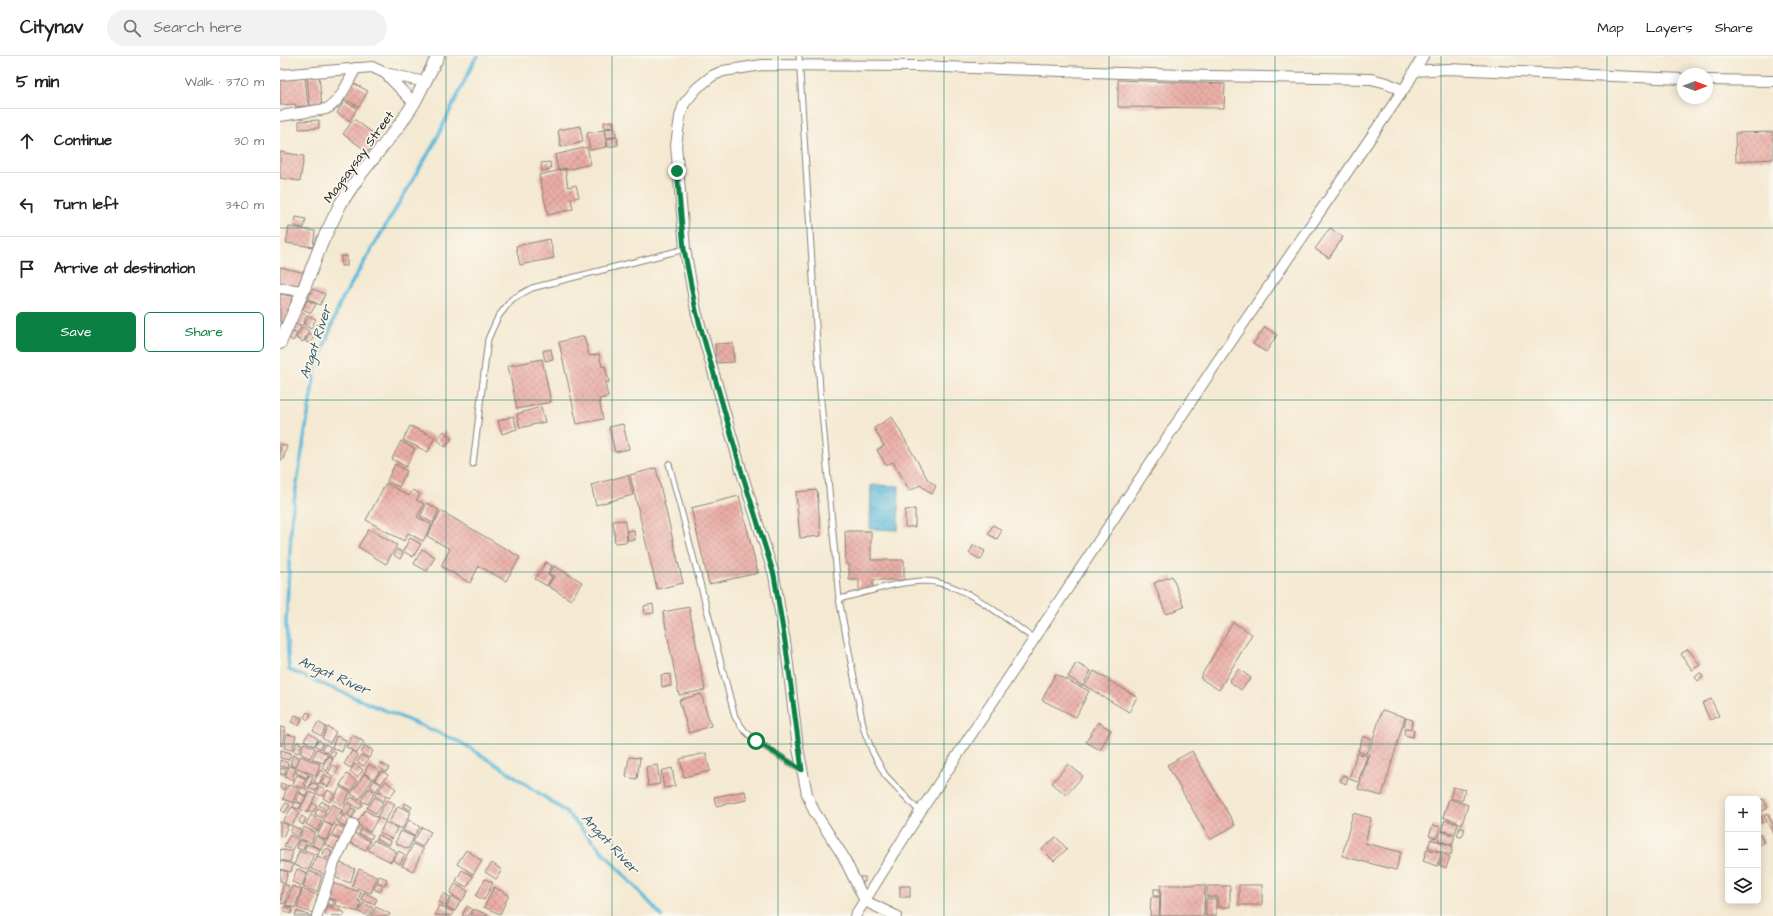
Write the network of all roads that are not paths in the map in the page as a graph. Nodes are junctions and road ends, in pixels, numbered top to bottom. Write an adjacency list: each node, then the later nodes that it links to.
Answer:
1 (372, 56): 5 (street)
2 (438, 56): 13 (street, Magsaysay Street)
3 (1423, 56): 7 (street)
4 (799, 61): 14 (street); 17 (street); 23 (lane)
5 (372, 67): 6 (street); 8 (street)
6 (356, 68): 9 (street); 16 (street)
7 (1414, 70): 10 (street); 14 (street)
8 (385, 73): 13 (street); 15 (street)
9 (280, 75)
10 (1677, 79)
11 (1713, 80): 12 (street)
12 (1773, 81)
13 (425, 82): 15 (street, Magsaysay Street)
14 (1402, 90): 24 (street)
15 (414, 103): 19 (street, Magsaysay Street)
16 (280, 116)
17 (684, 249): 21 (lane); 25 (street)
18 (280, 288): 19 (street)
19 (303, 291): 20 (street, Magsaysay Street)
20 (280, 344)
21 (473, 464)
22 (669, 464): 25 (lane)
23 (839, 599): 24 (lane); 26 (lane)
24 (1034, 639): 26 (street)
25 (802, 770): 28 (street)
26 (920, 812): 28 (street)
27 (353, 824): 29 (street)
28 (865, 901): 30 (street); 31 (street)
29 (317, 916)
30 (855, 916)
31 (896, 916)

